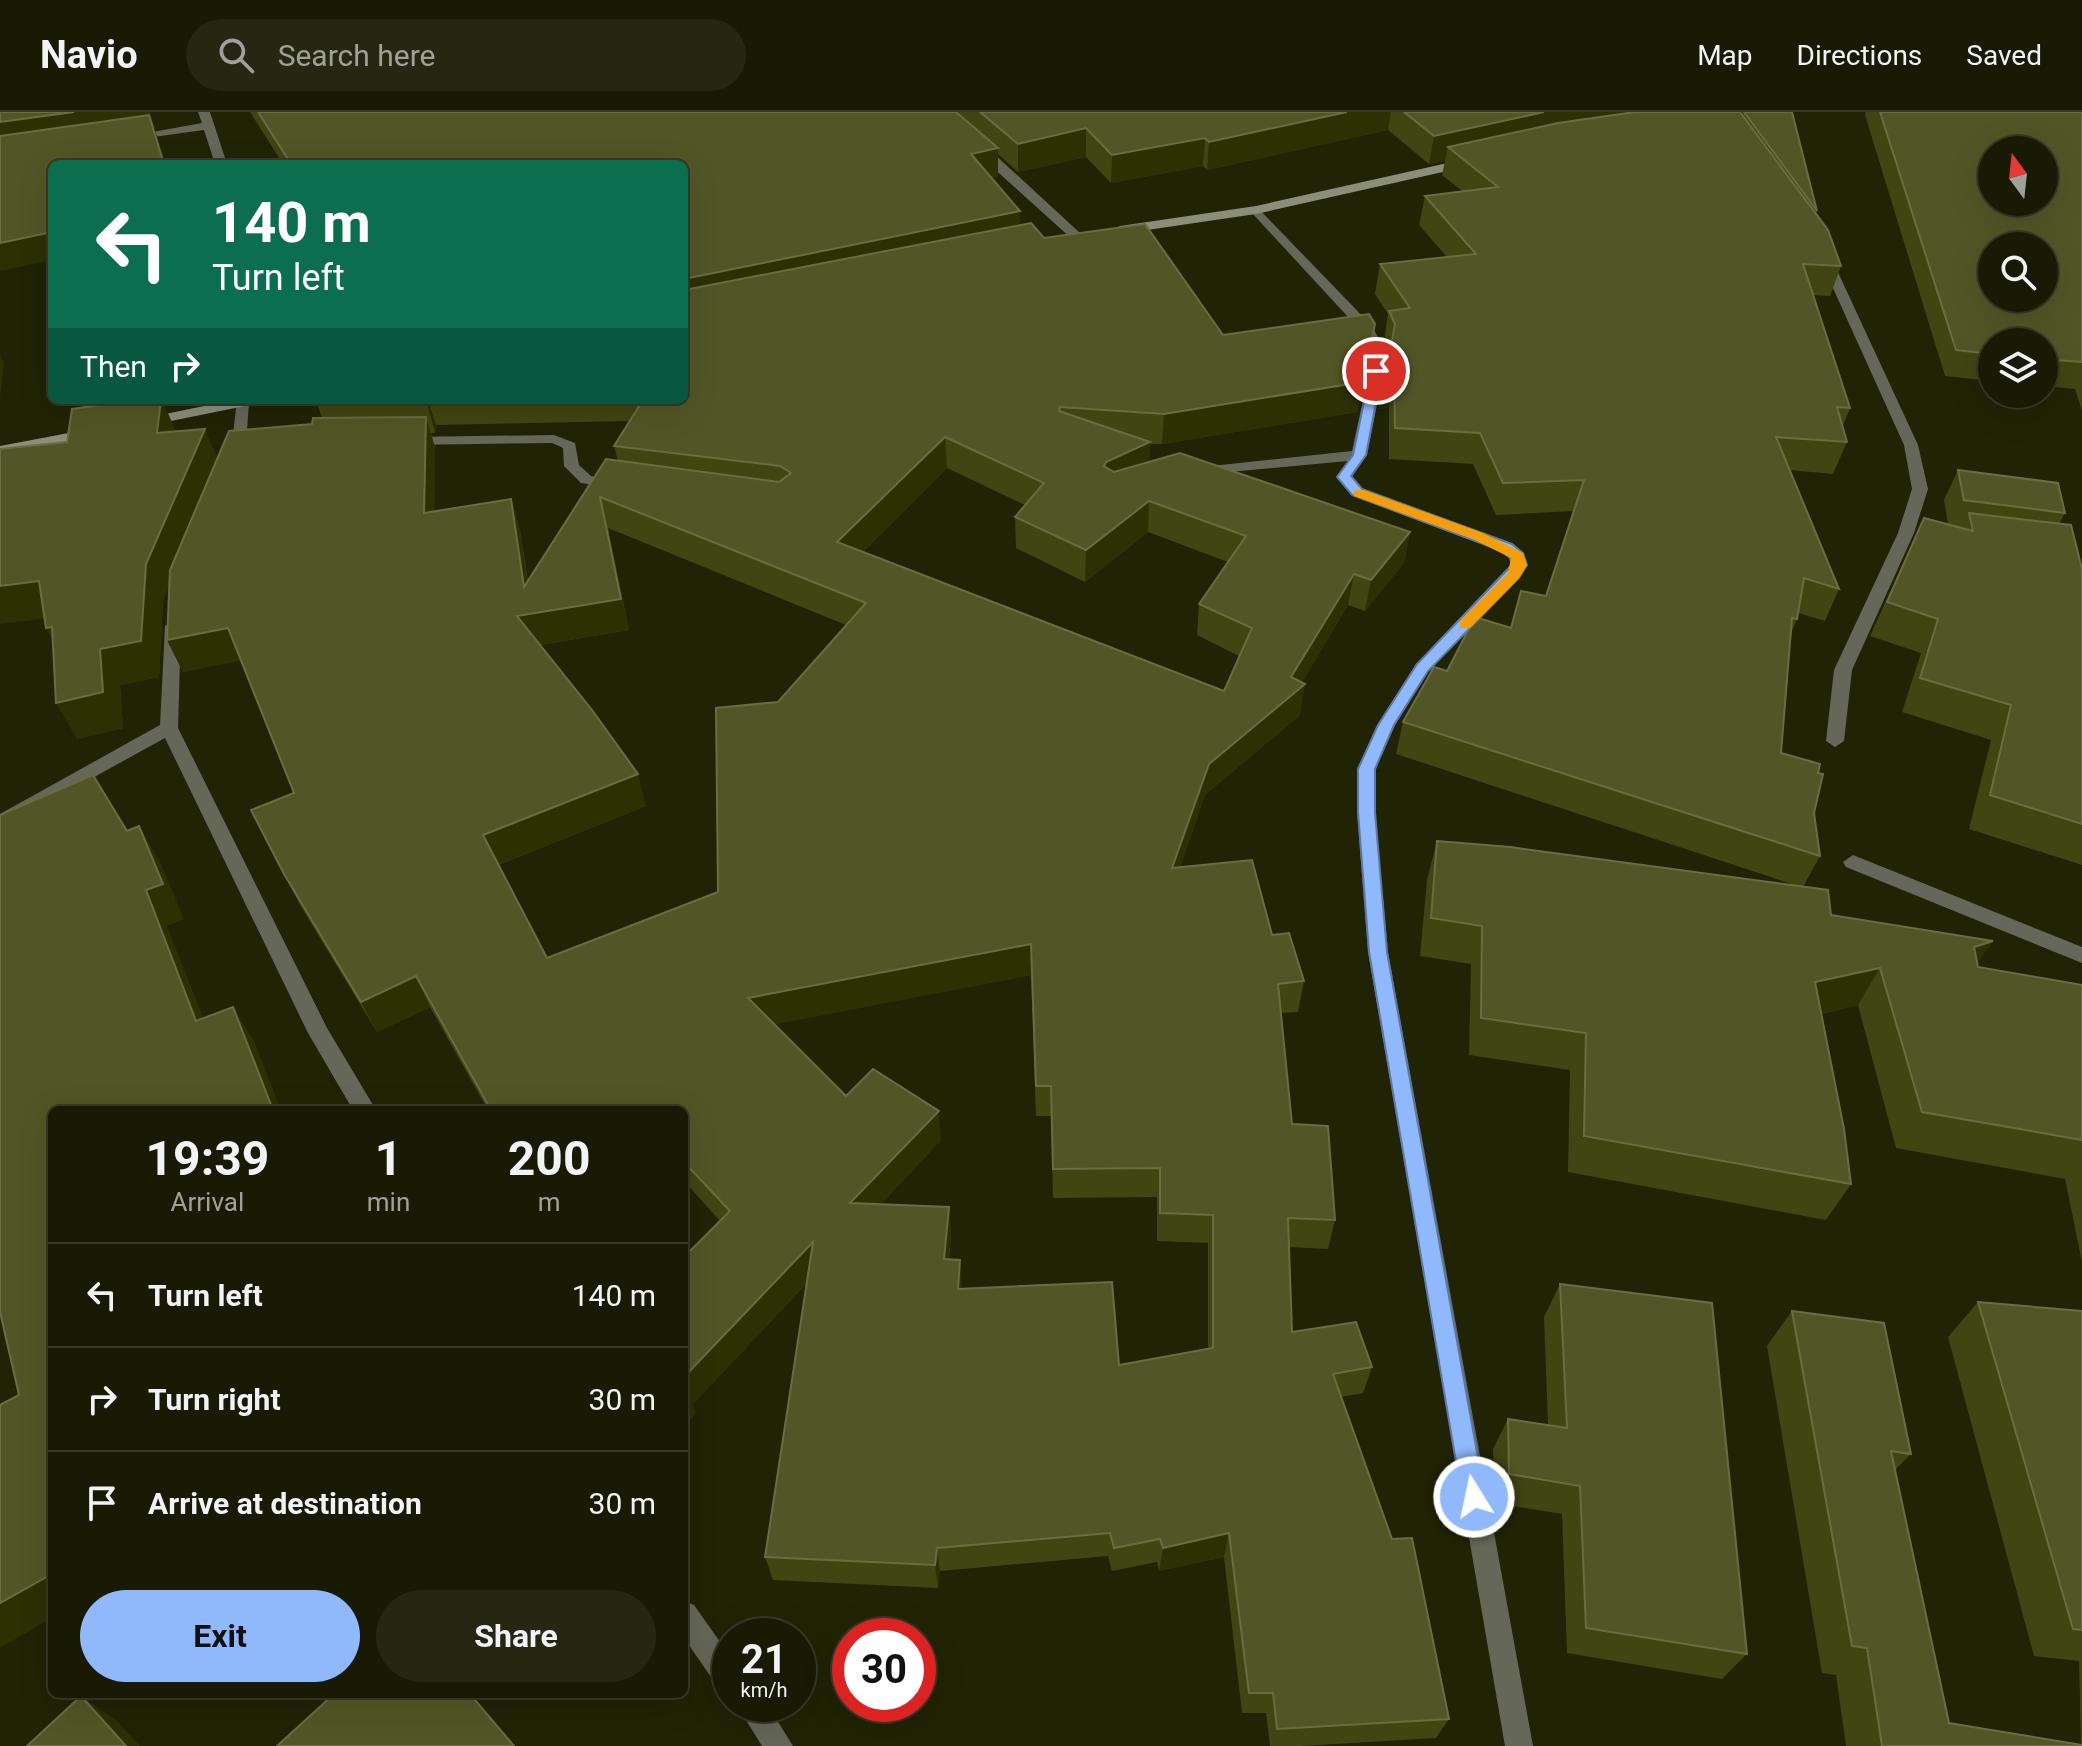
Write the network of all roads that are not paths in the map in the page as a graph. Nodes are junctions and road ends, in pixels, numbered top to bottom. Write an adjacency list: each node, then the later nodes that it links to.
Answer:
1 (223, 112): 3 (street)
2 (937, 112): 10 (street)
3 (206, 118): 4 (street); 6 (street)
4 (119, 139)
5 (1489, 158): 7 (street)
6 (220, 160)
7 (1256, 210): 8 (street); 19 (street)
8 (1106, 232)
9 (1091, 234): 10 (street)
10 (1076, 236): 11 (street)
11 (1062, 239)
12 (1817, 245): 25 (street)
13 (239, 404): 15 (street)
14 (249, 404): 20 (street)
15 (136, 424)
16 (106, 430): 18 (street)
17 (397, 441): 22 (street)
18 (0, 450)
19 (1359, 455): 21 (street); 34 (street)
20 (227, 471)
21 (1185, 475)
22 (642, 489)
23 (174, 601): 24 (street)
24 (169, 728): 26 (street); 29 (street)
25 (1835, 741)
26 (0, 822)
27 (1853, 862): 28 (street)
28 (2082, 955)
29 (363, 1106)
30 (688, 1621): 31 (street)
31 (712, 1655)
32 (762, 1722): 33 (street)
33 (779, 1746)
34 (1519, 1746)

